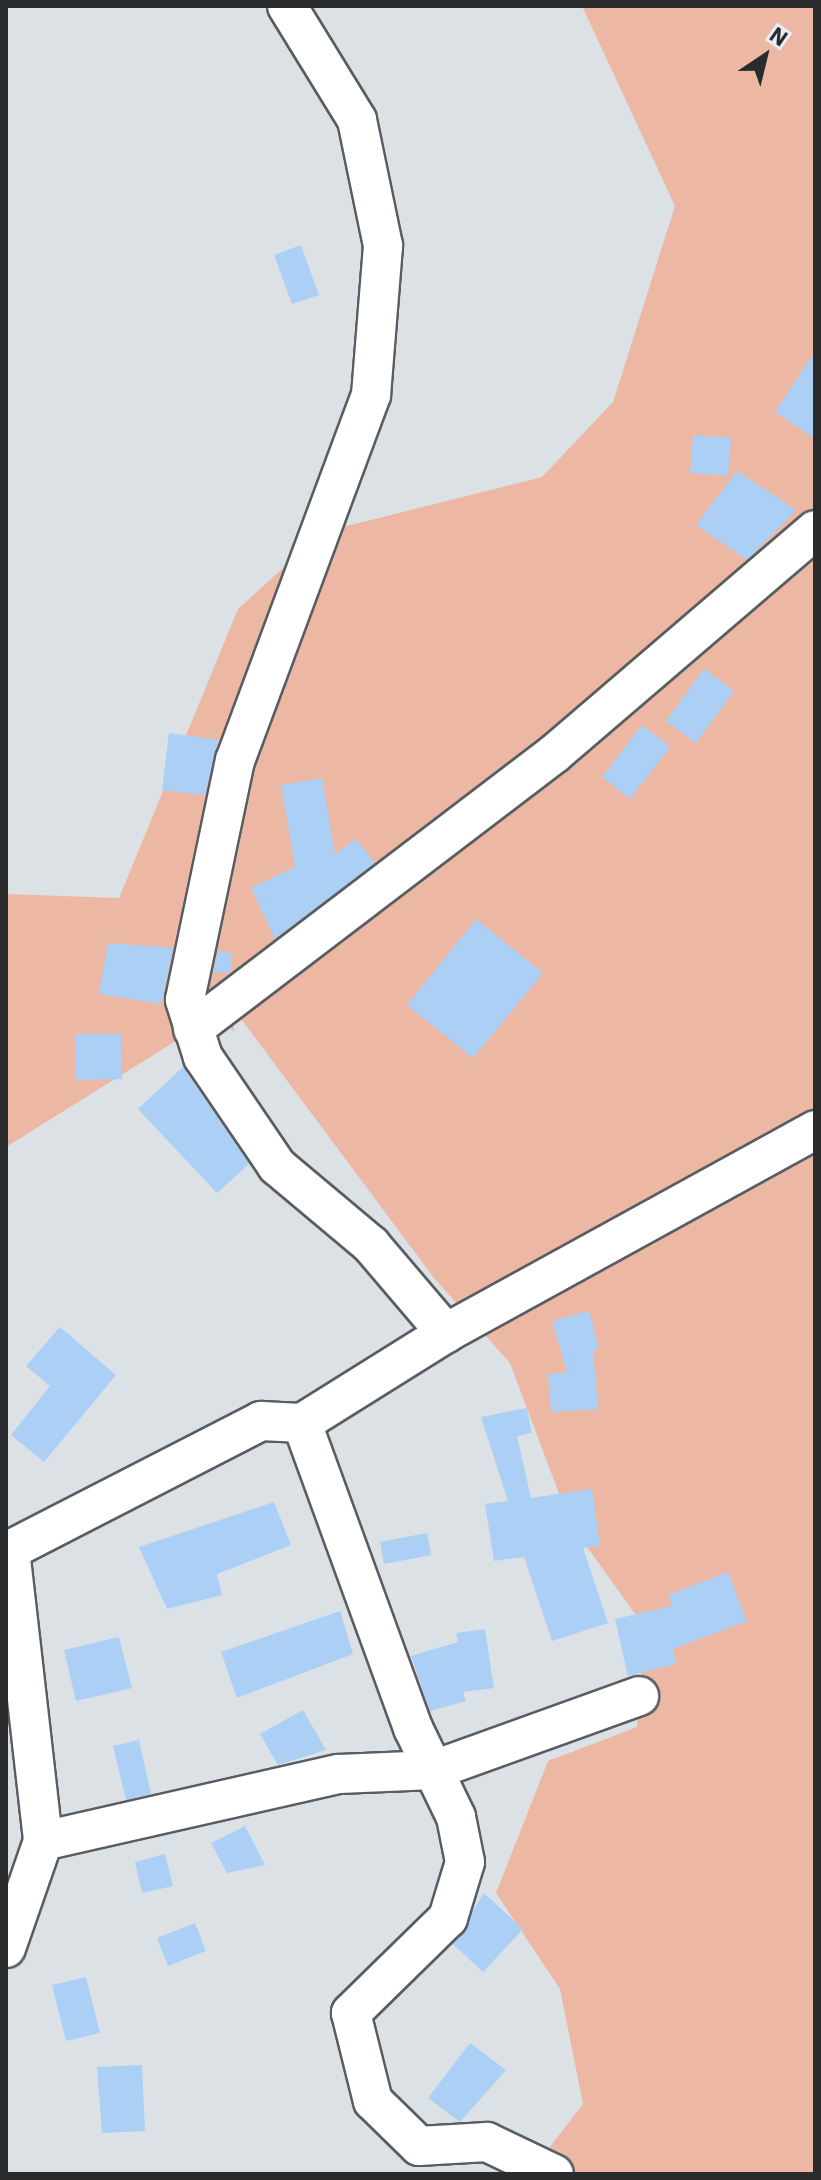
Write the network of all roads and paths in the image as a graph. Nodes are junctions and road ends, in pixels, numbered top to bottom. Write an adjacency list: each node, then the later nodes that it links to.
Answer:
1 (287, 6): 3 (street)
2 (815, 530): 3 (street)
3 (193, 1029): 5 (street)
4 (815, 1130): 5 (street)
5 (446, 1333): 6 (street)
6 (302, 1423): 7 (street); 9 (street)
7 (8, 1551): 10 (street)
8 (639, 1696): 9 (street)
9 (434, 1770): 10 (street); 12 (street)
10 (43, 1841): 11 (street)
11 (6, 1948)
12 (554, 2174)

